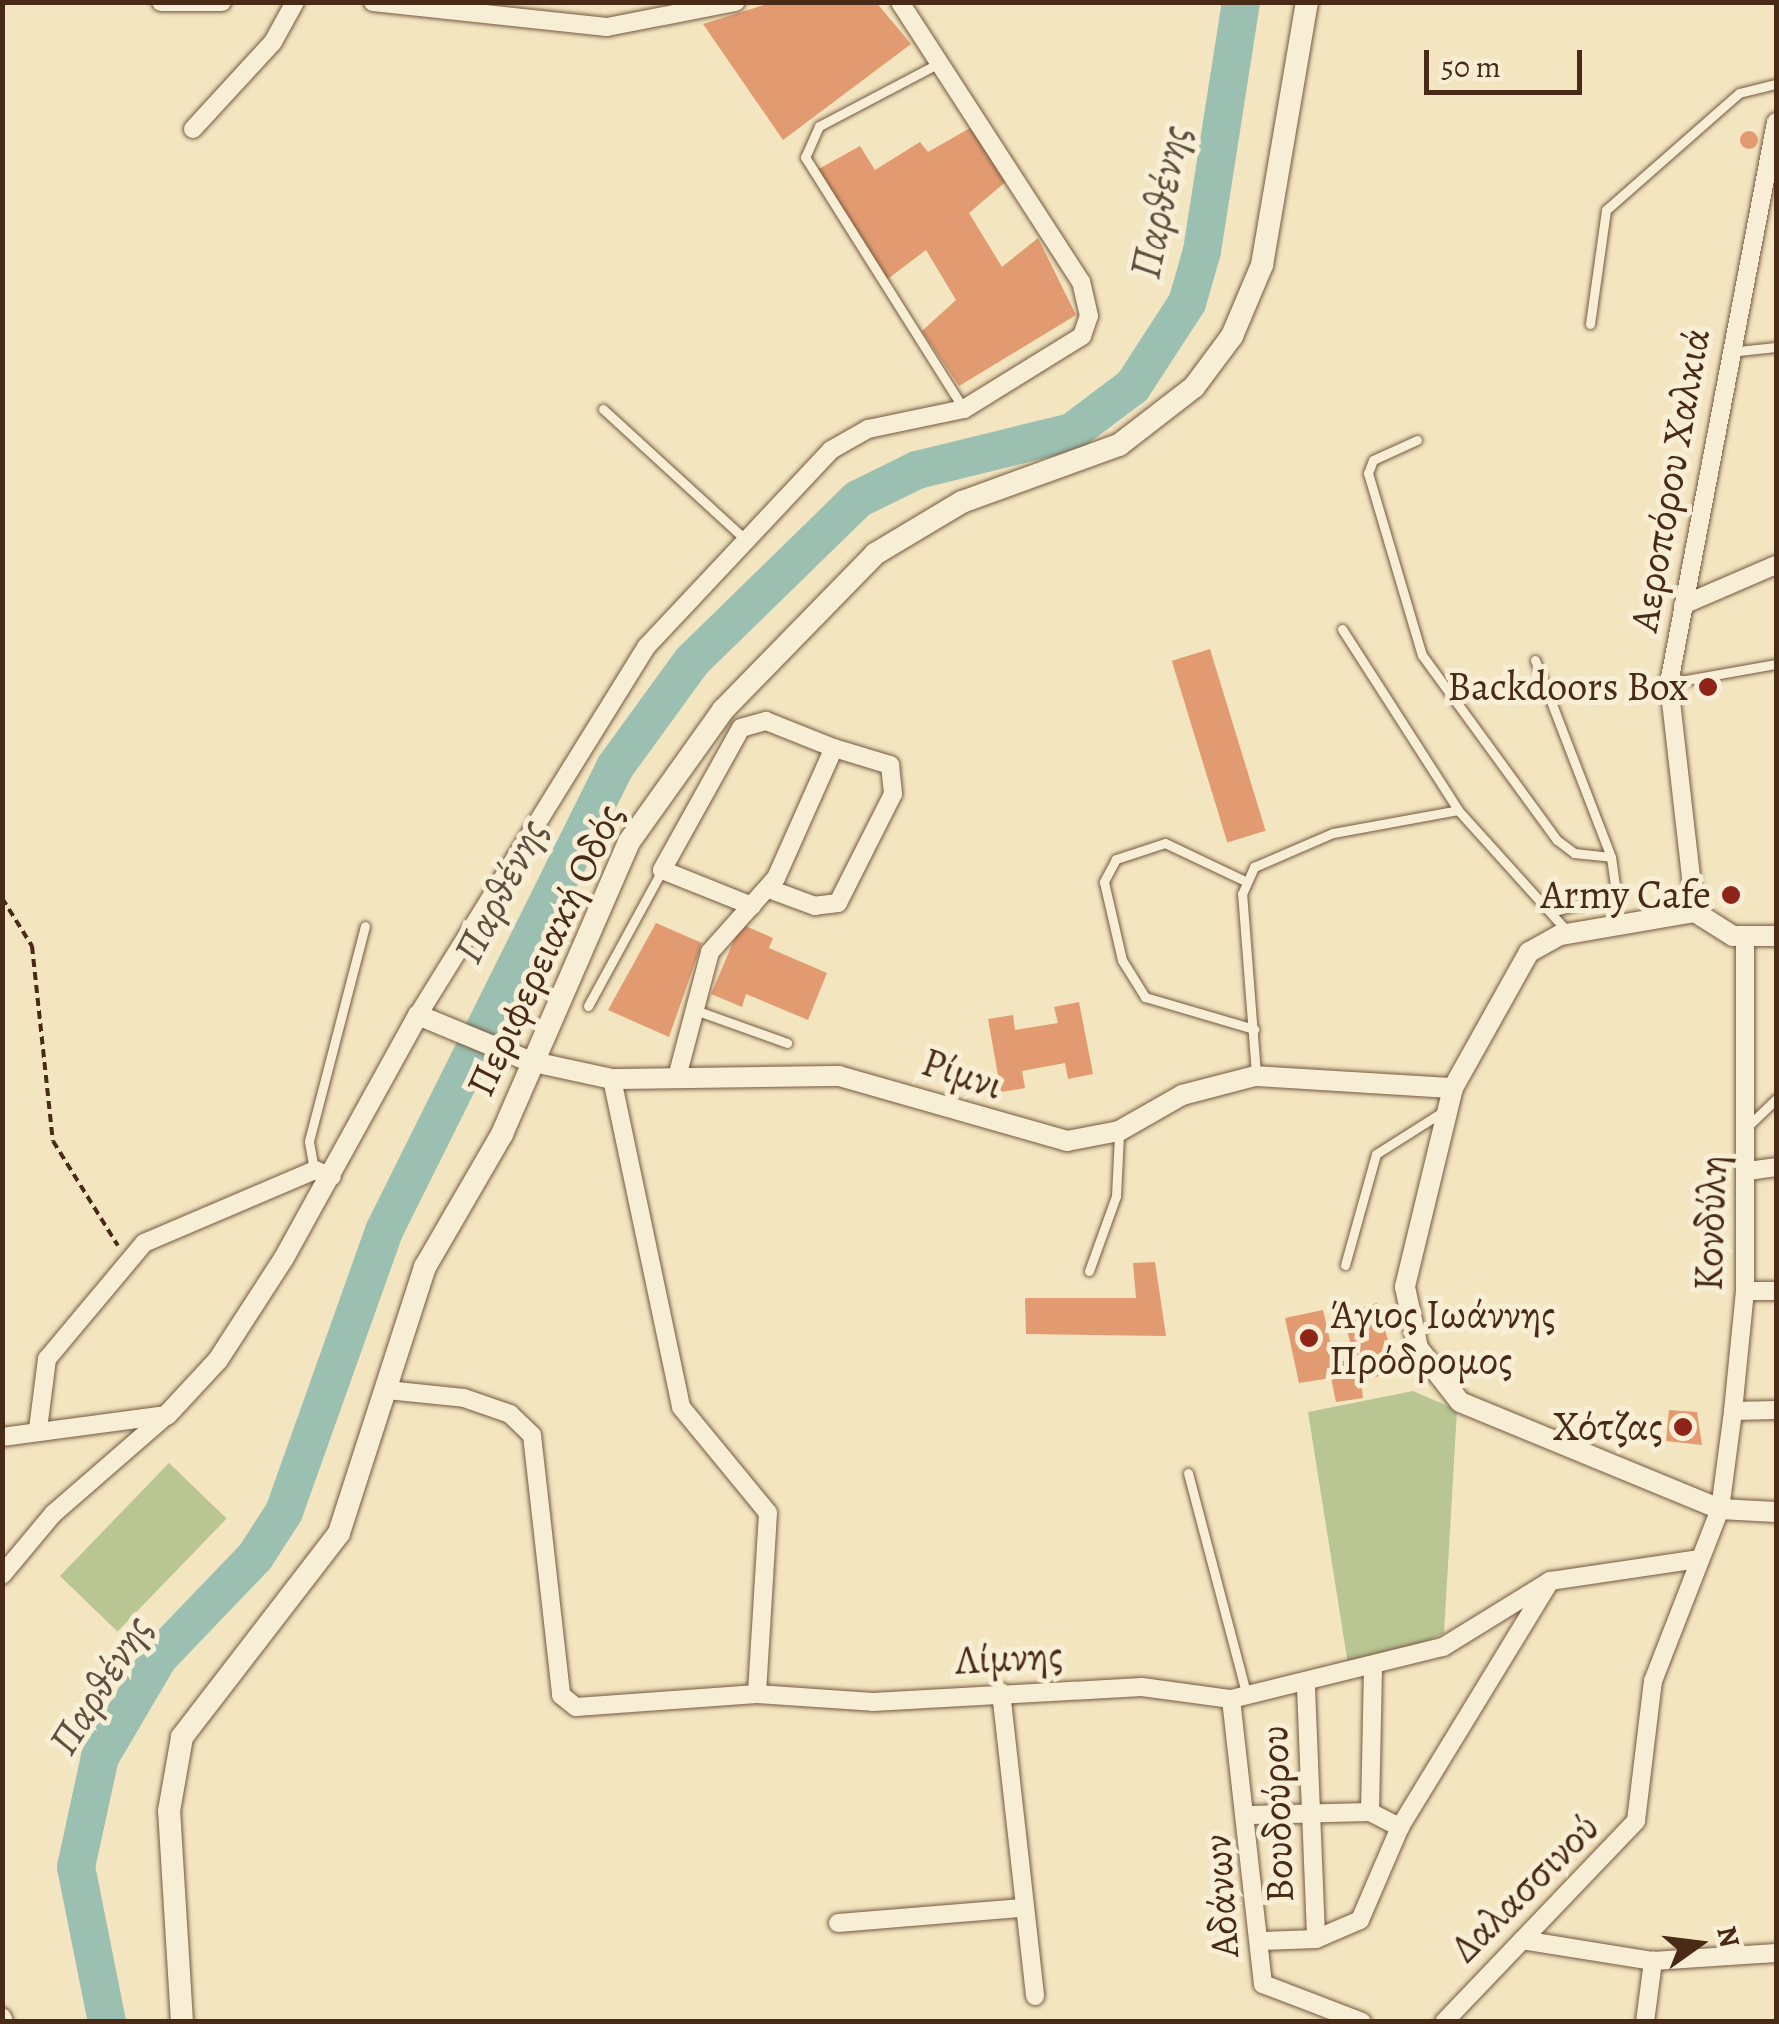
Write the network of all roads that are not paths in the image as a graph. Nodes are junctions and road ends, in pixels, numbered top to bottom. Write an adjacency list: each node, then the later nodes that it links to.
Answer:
1 (161, 2): 2 (street)
2 (222, 2)
3 (295, 2): 11 (street)
4 (373, 2): 5 (street)
5 (736, 2)
6 (900, 2): 8 (street)
7 (1307, 2): 44 (main road, Περιφερειακή Οδός)
8 (943, 61): 17 (street); 17 (lane)
9 (1776, 84): 13 (lane)
10 (1776, 122): 12 (street, Αεροπόρου Χαλκιά)
11 (192, 128)
12 (1774, 150): 15 (street, Αεροπόρου Χαλκιά)
13 (1590, 324)
14 (1776, 347): 15 (lane)
15 (1727, 352): 21 (street, Αεροπόρου Χαλκιά)
16 (603, 409): 19 (lane)
17 (964, 409): 19 (street)
18 (1417, 440): 28 (lane)
19 (746, 540): 41 (street)
20 (1776, 566): 21 (street)
21 (1682, 604): 25 (street, Αεροπόρου Χαλκιά)
22 (1342, 629): 27 (lane)
23 (1535, 660): 28 (lane)
24 (1776, 664): 25 (lane)
25 (1669, 683): 34 (street, Αεροπόρου Χαλκιά)
26 (834, 748): 29 (street); 31 (street); 31 (street)
27 (1458, 810): 30 (lane); 33 (lane)
28 (1611, 857): 33 (lane)
29 (662, 870): 32 (street); 39 (lane)
30 (1243, 880): 42 (lane); 42 (lane)
31 (769, 889): 32 (street)
32 (752, 906): 40 (street)
33 (1551, 912): 36 (lane)
34 (1696, 912): 36 (street); 38 (street)
35 (365, 926): 55 (lane)
36 (1570, 934): 48 (street)
37 (1776, 936): 38 (street)
38 (1746, 938): 51 (street, Κονδύλη)
39 (588, 1006)
40 (695, 1010): 43 (lane); 46 (street)
41 (418, 1015): 44 (street, Ρίμνι); 55 (street)
42 (1254, 1029): 45 (lane)
43 (787, 1043)
44 (528, 1061): 47 (street, Ρίμνι); 60 (main road, Περιφερειακή Οδός)
45 (1255, 1076): 48 (street, Ρίμνι); 52 (street, Ρίμνι)
46 (678, 1077): 47 (street, Ρίμνι); 52 (street, Ρίμνι)
47 (612, 1078): 75 (street)
48 (1452, 1088): 50 (street)
49 (1776, 1099): 51 (lane)
50 (1446, 1110): 56 (lane); 67 (street)
51 (1748, 1126): 54 (street, Κονδύλη)
52 (1119, 1131): 57 (lane)
53 (1776, 1168): 54 (street)
54 (1748, 1172): 58 (street, Κονδύλη)
55 (324, 1174): 63 (street); 64 (street)
56 (1345, 1265)
57 (1089, 1271)
58 (1745, 1290): 59 (street); 62 (street, Κονδύλη)
59 (1776, 1291)
60 (387, 1390): 75 (street, Λίμνης); 89 (main road, Περιφερειακή Οδός)
61 (1776, 1410): 62 (street)
62 (1733, 1411): 67 (street, Κονδύλη)
63 (168, 1415): 64 (street); 70 (street)
64 (38, 1428): 65 (street)
65 (2, 1438)
66 (1188, 1474): 76 (lane)
67 (1720, 1509): 68 (street); 69 (street, Δαλασσινού)
68 (1776, 1512)
69 (1699, 1559): 71 (street, Λίμνης); 84 (street, Δαλασσινού)
70 (2, 1575)
71 (1550, 1581): 72 (street, Λίμνης); 80 (street)
72 (1373, 1671): 73 (street, Λίμνης); 77 (street)
73 (1306, 1687): 76 (street, Λίμνης); 79 (street, Βουδούρου)
74 (1001, 1692): 75 (street, Λίμνης); 76 (street, Λίμνης); 81 (street)
75 (757, 1694)
76 (1239, 1697): 78 (street, Αδάνων)
77 (1370, 1812): 79 (street); 80 (street)
78 (1250, 1815): 79 (street); 85 (street, Αδάνων)
79 (1316, 1816): 83 (street, Βουδούρου)
80 (1400, 1826): 83 (street)
81 (1022, 1908): 82 (street); 88 (street)
82 (838, 1924)
83 (1316, 1939): 85 (street)
84 (1522, 1940): 87 (street); 91 (street, Δαλασσινού)
85 (1262, 1941): 90 (street, Αδάνων)
86 (1776, 1953): 87 (street)
87 (1653, 1961): 92 (street)
88 (1035, 1996)
89 (182, 2022)
90 (1362, 2022)
91 (1444, 2022)
92 (1645, 2022)

